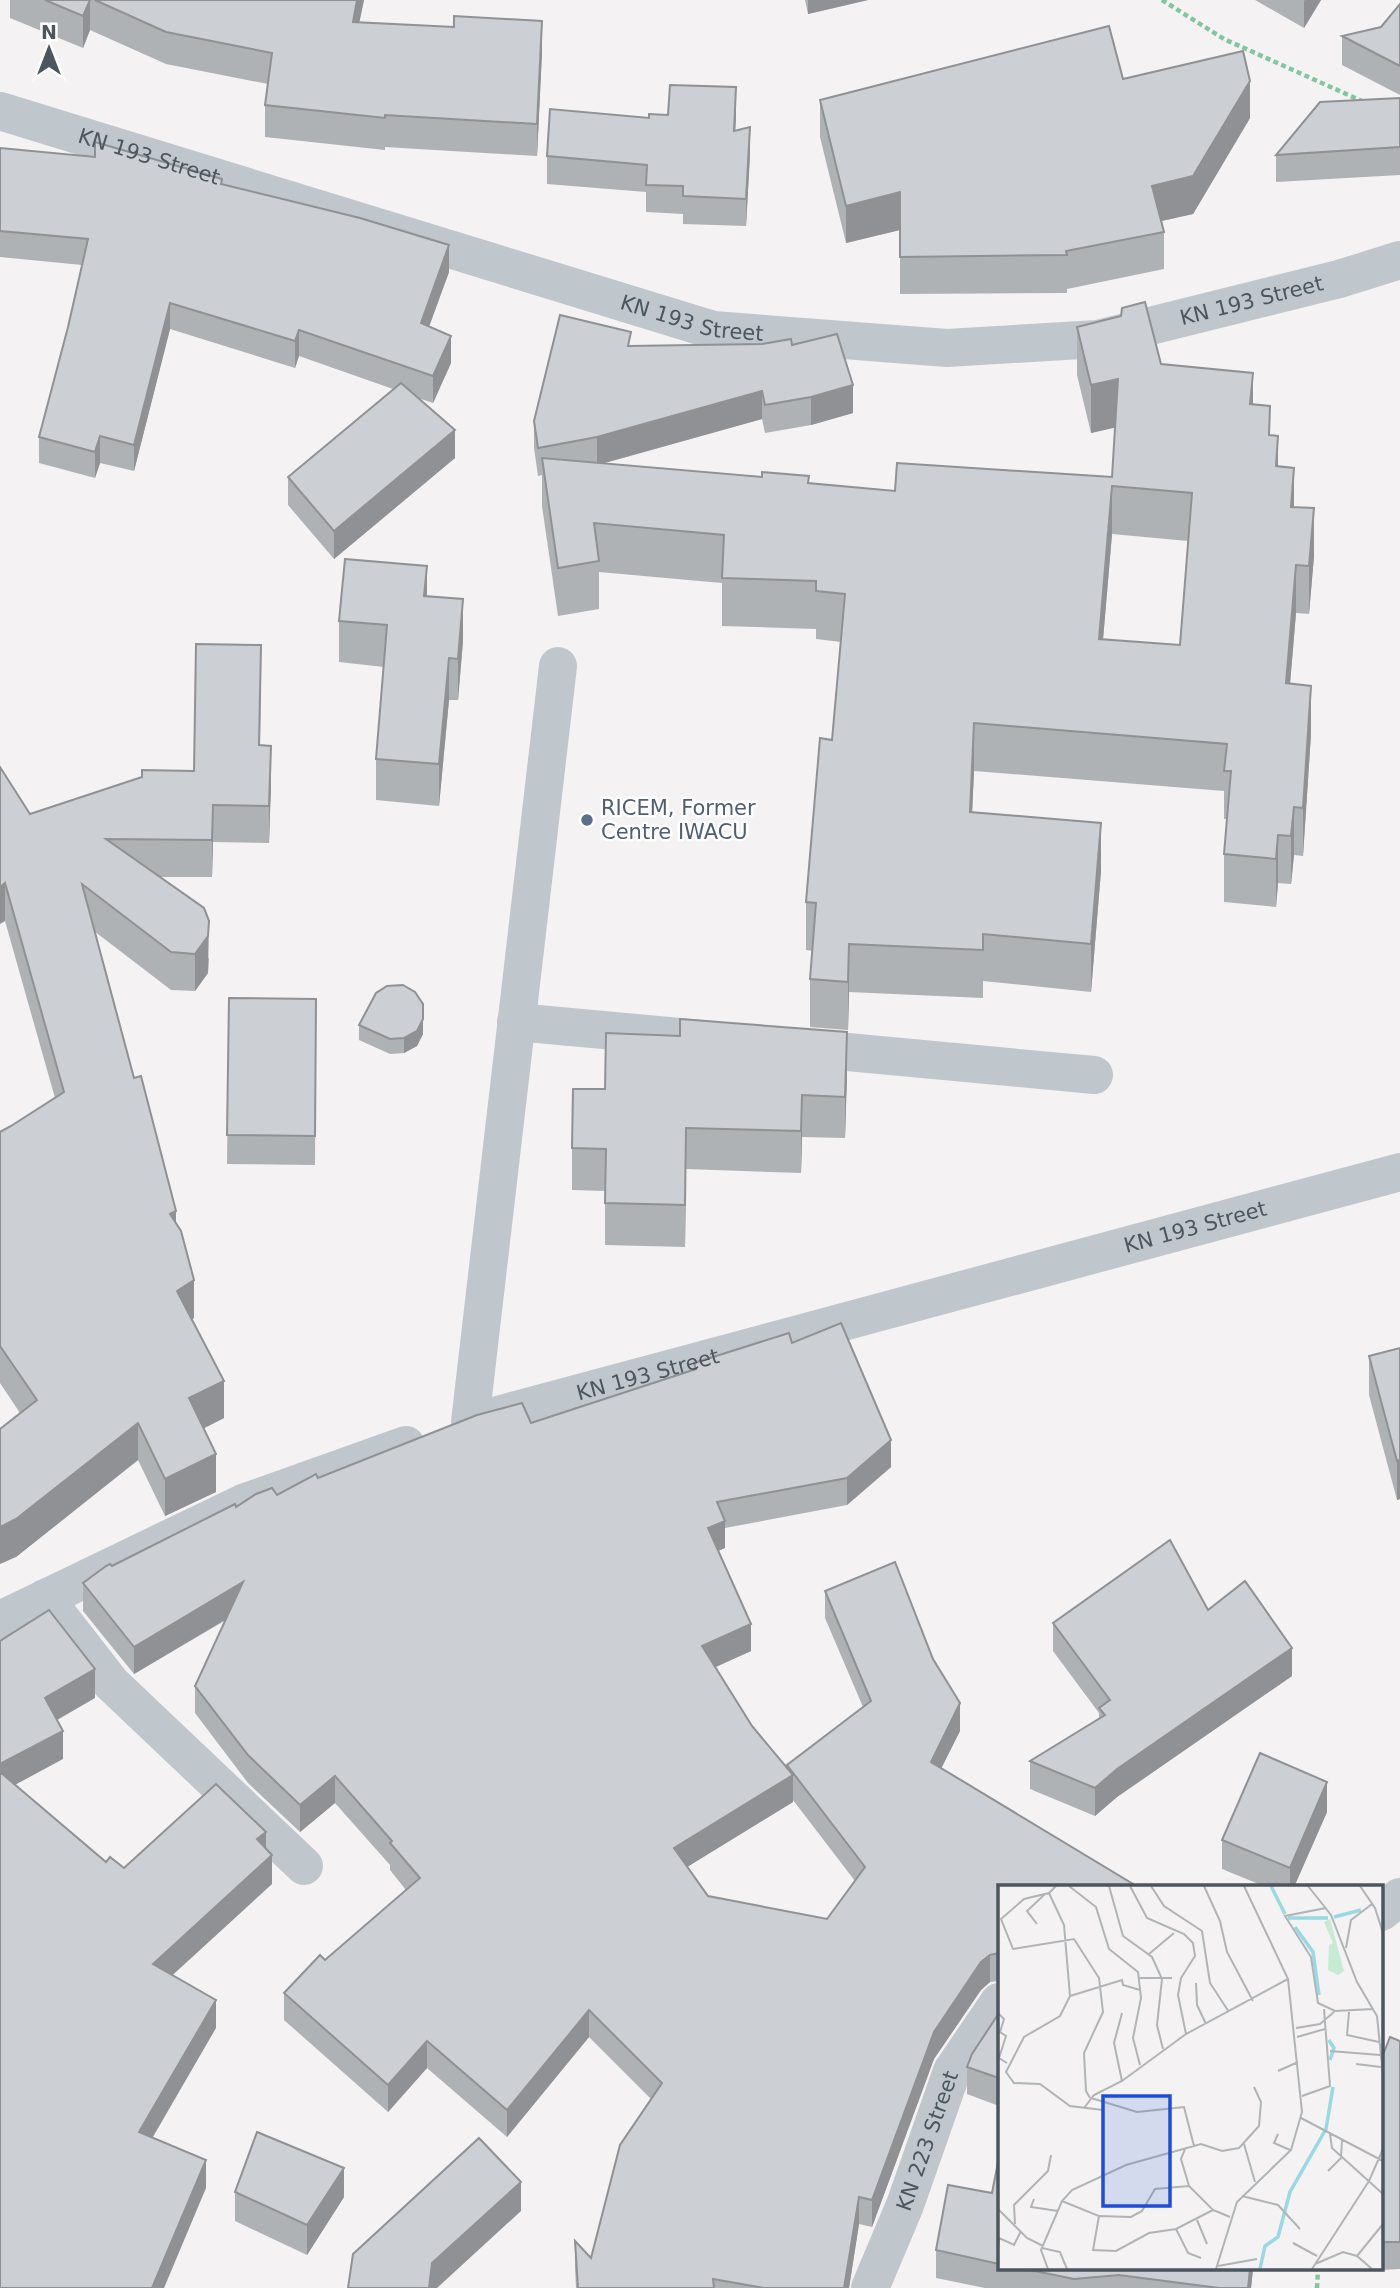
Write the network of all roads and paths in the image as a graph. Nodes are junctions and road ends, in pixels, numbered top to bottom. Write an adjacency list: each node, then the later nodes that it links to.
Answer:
1 (1162, 0): 2 (path)
2 (1375, 107)
3 (0, 110): 4 (street, KN 193 Street)
4 (1400, 260)
5 (558, 666): 6 (street)
6 (516, 1022): 7 (street); 9 (street)
7 (1094, 1075)
8 (1400, 1172): 9 (street, KN 193 Street)
9 (470, 1422): 10 (street, KN 193 Street)
10 (45, 1598): 11 (street, KN 193 Street); 12 (street)
11 (0, 1620)
12 (304, 1866)
13 (1400, 1897): 14 (street)
14 (1382, 1911)
15 (998, 2003): 17 (street, KN 223 Street)
16 (1318, 2270): 18 (path)
17 (870, 2288)
18 (1317, 2288)

